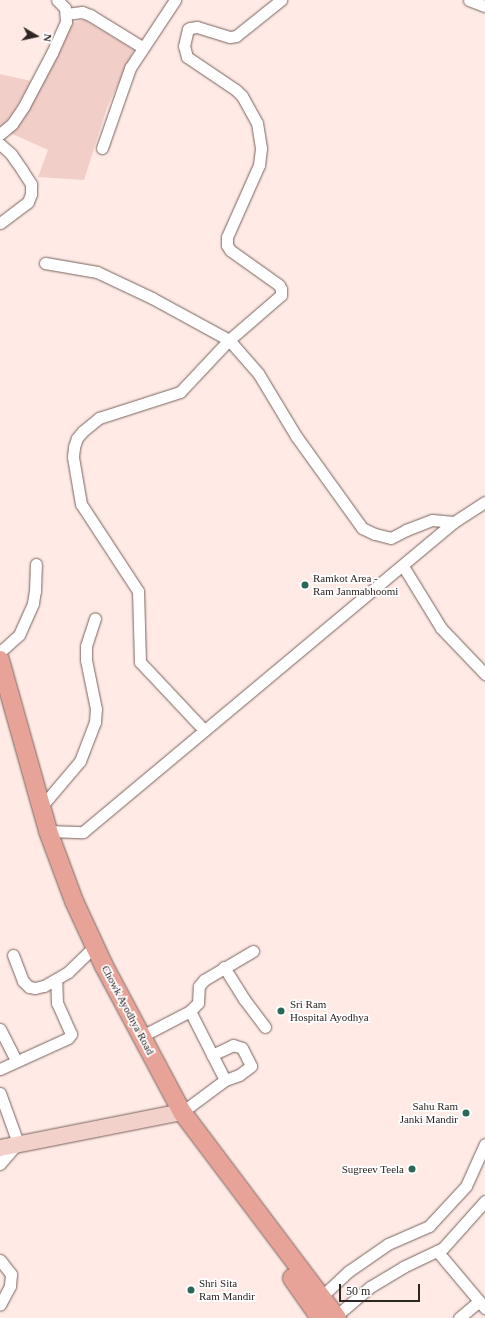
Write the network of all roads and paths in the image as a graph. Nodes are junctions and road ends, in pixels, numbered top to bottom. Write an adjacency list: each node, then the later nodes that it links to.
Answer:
1 (58, 0): 6 (street)
2 (175, 0): 7 (street)
3 (281, 0): 13 (street)
4 (469, 0): 5 (street)
5 (485, 6)
6 (66, 14): 7 (street); 8 (street)
7 (142, 47): 10 (street)
8 (0, 134)
9 (0, 144): 11 (street)
10 (102, 148)
11 (0, 223)
12 (45, 263): 13 (street)
13 (229, 340): 15 (street); 23 (street)
14 (485, 502): 15 (street)
15 (454, 522): 17 (street)
16 (36, 564): 19 (street)
17 (403, 566): 21 (street); 23 (street)
18 (95, 618): 24 (street)
19 (0, 652)
20 (0, 660): 24 (main road, Chowk Ayodhya Road)
21 (485, 674)
22 (0, 695): 26 (main road)
23 (204, 730): 25 (street)
24 (41, 807): 25 (main road, Chowk Ayodhya Road)
25 (48, 831): 26 (main road, Chowk Ayodhya Road)
26 (90, 951): 30 (street); 34 (main road, Chowk Ayodhya Road); 40 (main road)
27 (254, 951): 29 (street)
28 (13, 955): 30 (street)
29 (224, 967): 31 (street); 32 (street)
30 (56, 980): 36 (street)
31 (190, 1011): 34 (street); 35 (street)
32 (265, 1027)
33 (0, 1028): 36 (street)
34 (142, 1036): 40 (main road, Chowk Ayodhya Road)
35 (212, 1055): 38 (street); 38 (street)
36 (16, 1061): 37 (street)
37 (0, 1069)
38 (225, 1080): 40 (street)
39 (0, 1094): 41 (street)
40 (177, 1113): 41 (street); 48 (main road, Chowk Ayodhya Road); 51 (main road)
41 (18, 1143): 43 (street); 44 (street)
42 (485, 1144): 48 (street)
43 (0, 1148)
44 (0, 1164)
45 (485, 1201): 46 (street)
46 (437, 1251): 49 (street); 51 (street)
47 (0, 1260): 50 (street)
48 (321, 1297): 51 (main road, Chowk Ayodhya Road)
49 (482, 1304): 52 (street)
50 (0, 1305)
51 (331, 1317)
52 (459, 1318)

